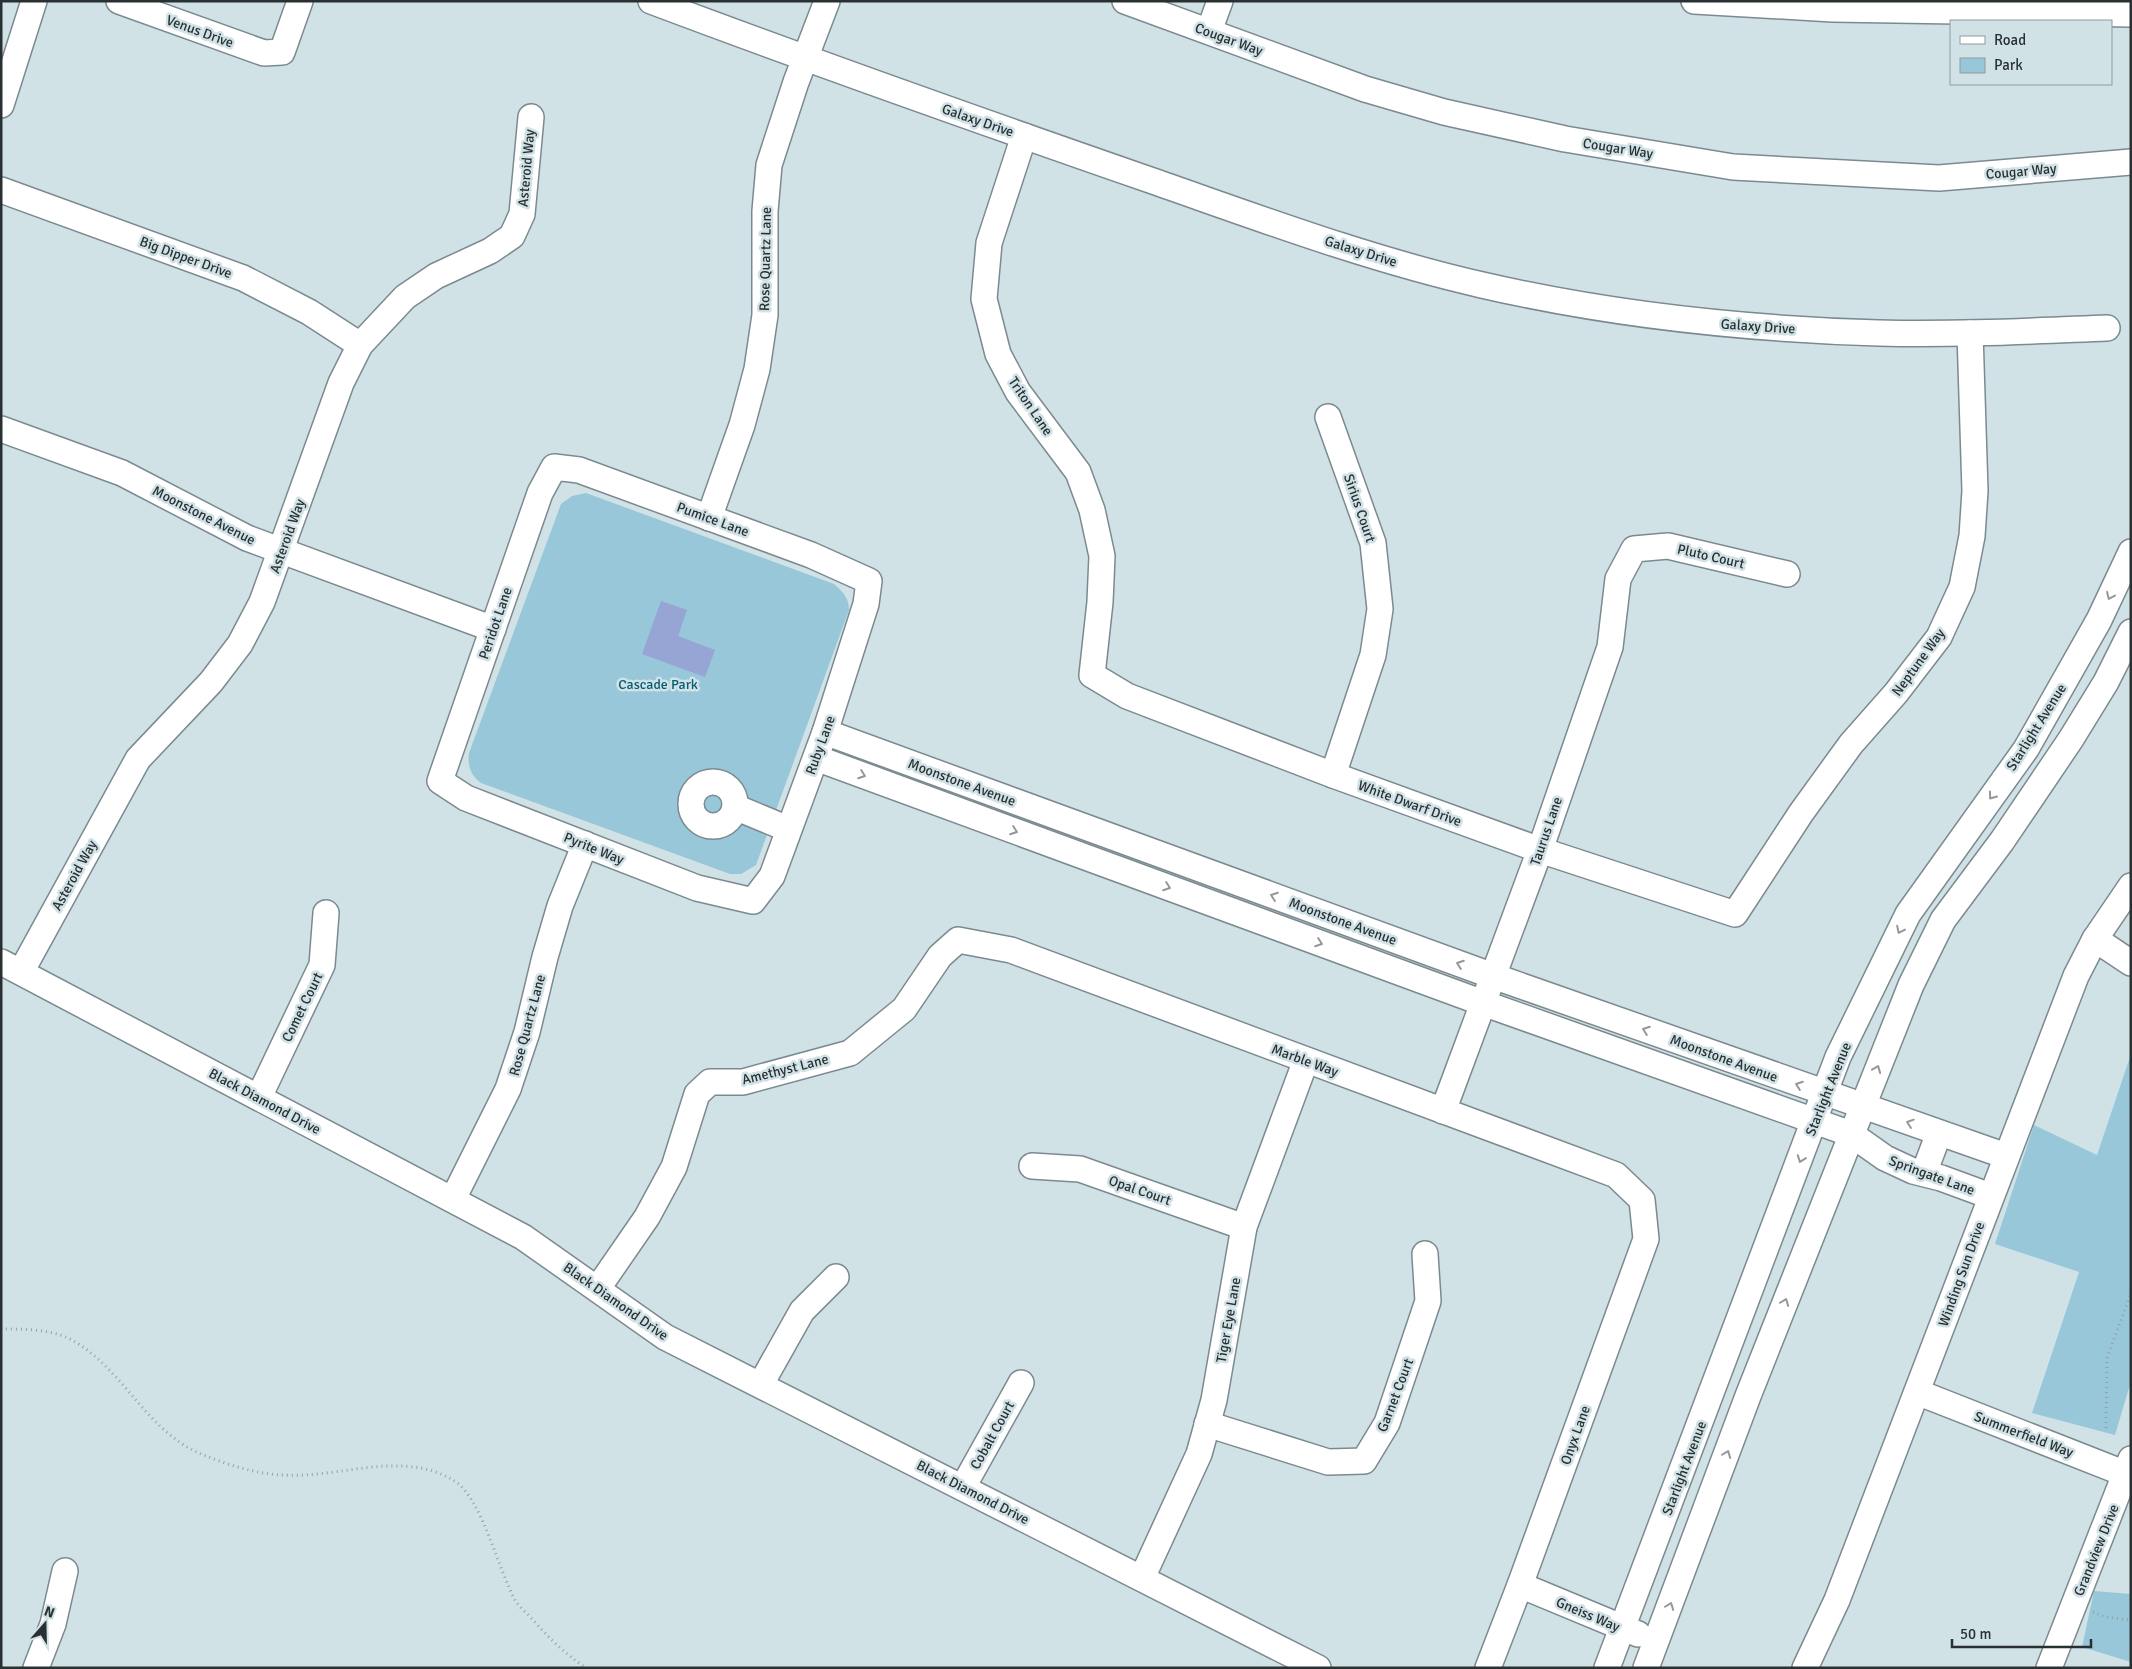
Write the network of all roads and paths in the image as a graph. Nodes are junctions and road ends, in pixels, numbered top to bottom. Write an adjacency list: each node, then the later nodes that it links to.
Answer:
1 (34, 1): 12 (street)
2 (119, 1): 3 (street, Venus Drive)
3 (300, 1)
4 (650, 1): 11 (street, Galaxy Drive)
5 (827, 1): 11 (street, Rose Quartz Lane)
6 (1125, 1): 10 (street, Cougar Way)
7 (1220, 1): 10 (street)
8 (1694, 1): 9 (street)
9 (2131, 14)
10 (1209, 31): 15 (street, Cougar Way)
11 (805, 59): 14 (street, Galaxy Drive); 23 (street, Rose Quartz Lane)
12 (1, 105)
13 (531, 117): 19 (street, Asteroid Way)
14 (1024, 136): 18 (street, Galaxy Drive); 31 (street, Triton Lane)
15 (2131, 162)
16 (1, 190): 19 (street, Big Dipper Drive)
17 (2107, 328): 18 (street, Galaxy Drive)
18 (1970, 333): 43 (street, Neptune Way)
19 (360, 345): 25 (street, Asteroid Way)
20 (1328, 418): 34 (street, Sirius Court)
21 (1, 429): 25 (street, Moonstone Avenue)
22 (554, 467): 23 (street, Pumice Lane); 29 (street, Peridot Lane)
23 (708, 518): 28 (street, Pumice Lane)
24 (1634, 549): 27 (street, Pluto Court); 39 (street, Taurus Lane)
25 (282, 552): 29 (street, Moonstone Avenue); 47 (street, Asteroid Way)
26 (2131, 552): 51 (street, Starlight Avenue, one-way to 51)
27 (1787, 574)
28 (868, 581): 32 (street, Ruby Lane)
29 (493, 629): 35 (street, Peridot Lane)
30 (2131, 632): 53 (street, one-way to 30)
31 (1092, 675): 34 (street, White Dwarf Drive)
32 (825, 732): 33 (street, Ruby Lane); 48 (street, Moonstone Avenue, one-way to 32)
33 (816, 758): 37 (street, Ruby Lane); 49 (street, Moonstone Avenue, one-way to 49)
34 (1333, 775): 39 (street, White Dwarf Drive)
35 (440, 781): 38 (street, Pyrite Way)
36 (735, 807): 37 (street)
37 (788, 829): 41 (street, Ruby Lane)
38 (585, 844): 41 (street, Pyrite Way); 62 (street, Rose Quartz Lane)
39 (1540, 850): 43 (street, White Dwarf Drive); 48 (street, Taurus Lane)
40 (2131, 886): 44 (street, Winding Sun Drive)
41 (753, 901)
42 (326, 913): 52 (street, Comet Court)
43 (1735, 914)
44 (2095, 939): 46 (street); 58 (street, Winding Sun Drive)
45 (958, 940): 50 (street, Marble Way); 67 (street, Amethyst Lane)
46 (2131, 962)
47 (11, 967): 52 (street, Black Diamond Drive)
48 (1493, 976): 49 (street, Taurus Lane); 51 (street, Moonstone Avenue, one-way to 48)
49 (1483, 1003): 54 (street, Taurus Lane); 55 (street, Moonstone Avenue)
50 (1306, 1060): 54 (street, Marble Way); 64 (street, Tiger Eye Lane)
51 (1825, 1094): 53 (street, Moonstone Avenue); 55 (street, Starlight Avenue)
52 (259, 1097): 62 (street, Black Diamond Drive)
53 (1862, 1107): 56 (street, one-way to 53); 57 (street)
54 (1443, 1111): 63 (street, Marble Way)
55 (1815, 1121): 57 (street, Moonstone Avenue); 82 (street, Starlight Avenue, one-way to 82)
56 (1939, 1133): 58 (street); 60 (street)
57 (1851, 1134): 60 (street, Springate Lane); 83 (street, one-way to 57)
58 (2006, 1156): 61 (street, Winding Sun Drive)
59 (1032, 1166): 64 (street, Opal Court)
60 (1924, 1174): 61 (street, Springate Lane)
61 (1990, 1196): 72 (street, Winding Sun Drive)
62 (453, 1199): 67 (street, Black Diamond Drive)
63 (1642, 1200): 79 (street, Onyx Lane)
64 (1244, 1227): 73 (street, Tiger Eye Lane)
65 (1425, 1254): 73 (street, Garnet Court)
66 (836, 1277): 71 (street)
67 (598, 1288): 71 (street, Black Diamond Drive)
68 (2131, 1294): 74 (path)
69 (1, 1329): 85 (path)
70 (1021, 1383): 76 (street, Cobalt Court)
71 (761, 1384): 76 (street, Black Diamond Drive)
72 (1918, 1392): 75 (street, Summerfield Way); 90 (street, Winding Sun Drive)
73 (1207, 1424): 78 (street, Tiger Eye Lane)
74 (2106, 1428)
75 (2129, 1470): 80 (street, Grandview Drive)
76 (963, 1487): 78 (street, Black Diamond Drive)
77 (65, 1570): 84 (street)
78 (1142, 1578): 86 (street, Black Diamond Drive)
79 (1520, 1585): 82 (street, Gneiss Way); 87 (street, Onyx Lane)
80 (2074, 1605): 81 (path); 91 (street, Grandview Drive)
81 (2131, 1620)
82 (1622, 1628): 83 (street, Gneiss Way); 88 (street, Starlight Avenue)
83 (1656, 1641): 89 (street)
84 (36, 1668)
85 (586, 1668)
86 (1318, 1668)
87 (1488, 1668)
88 (1607, 1668)
89 (1646, 1668)
90 (1805, 1668)
91 (2049, 1668)

